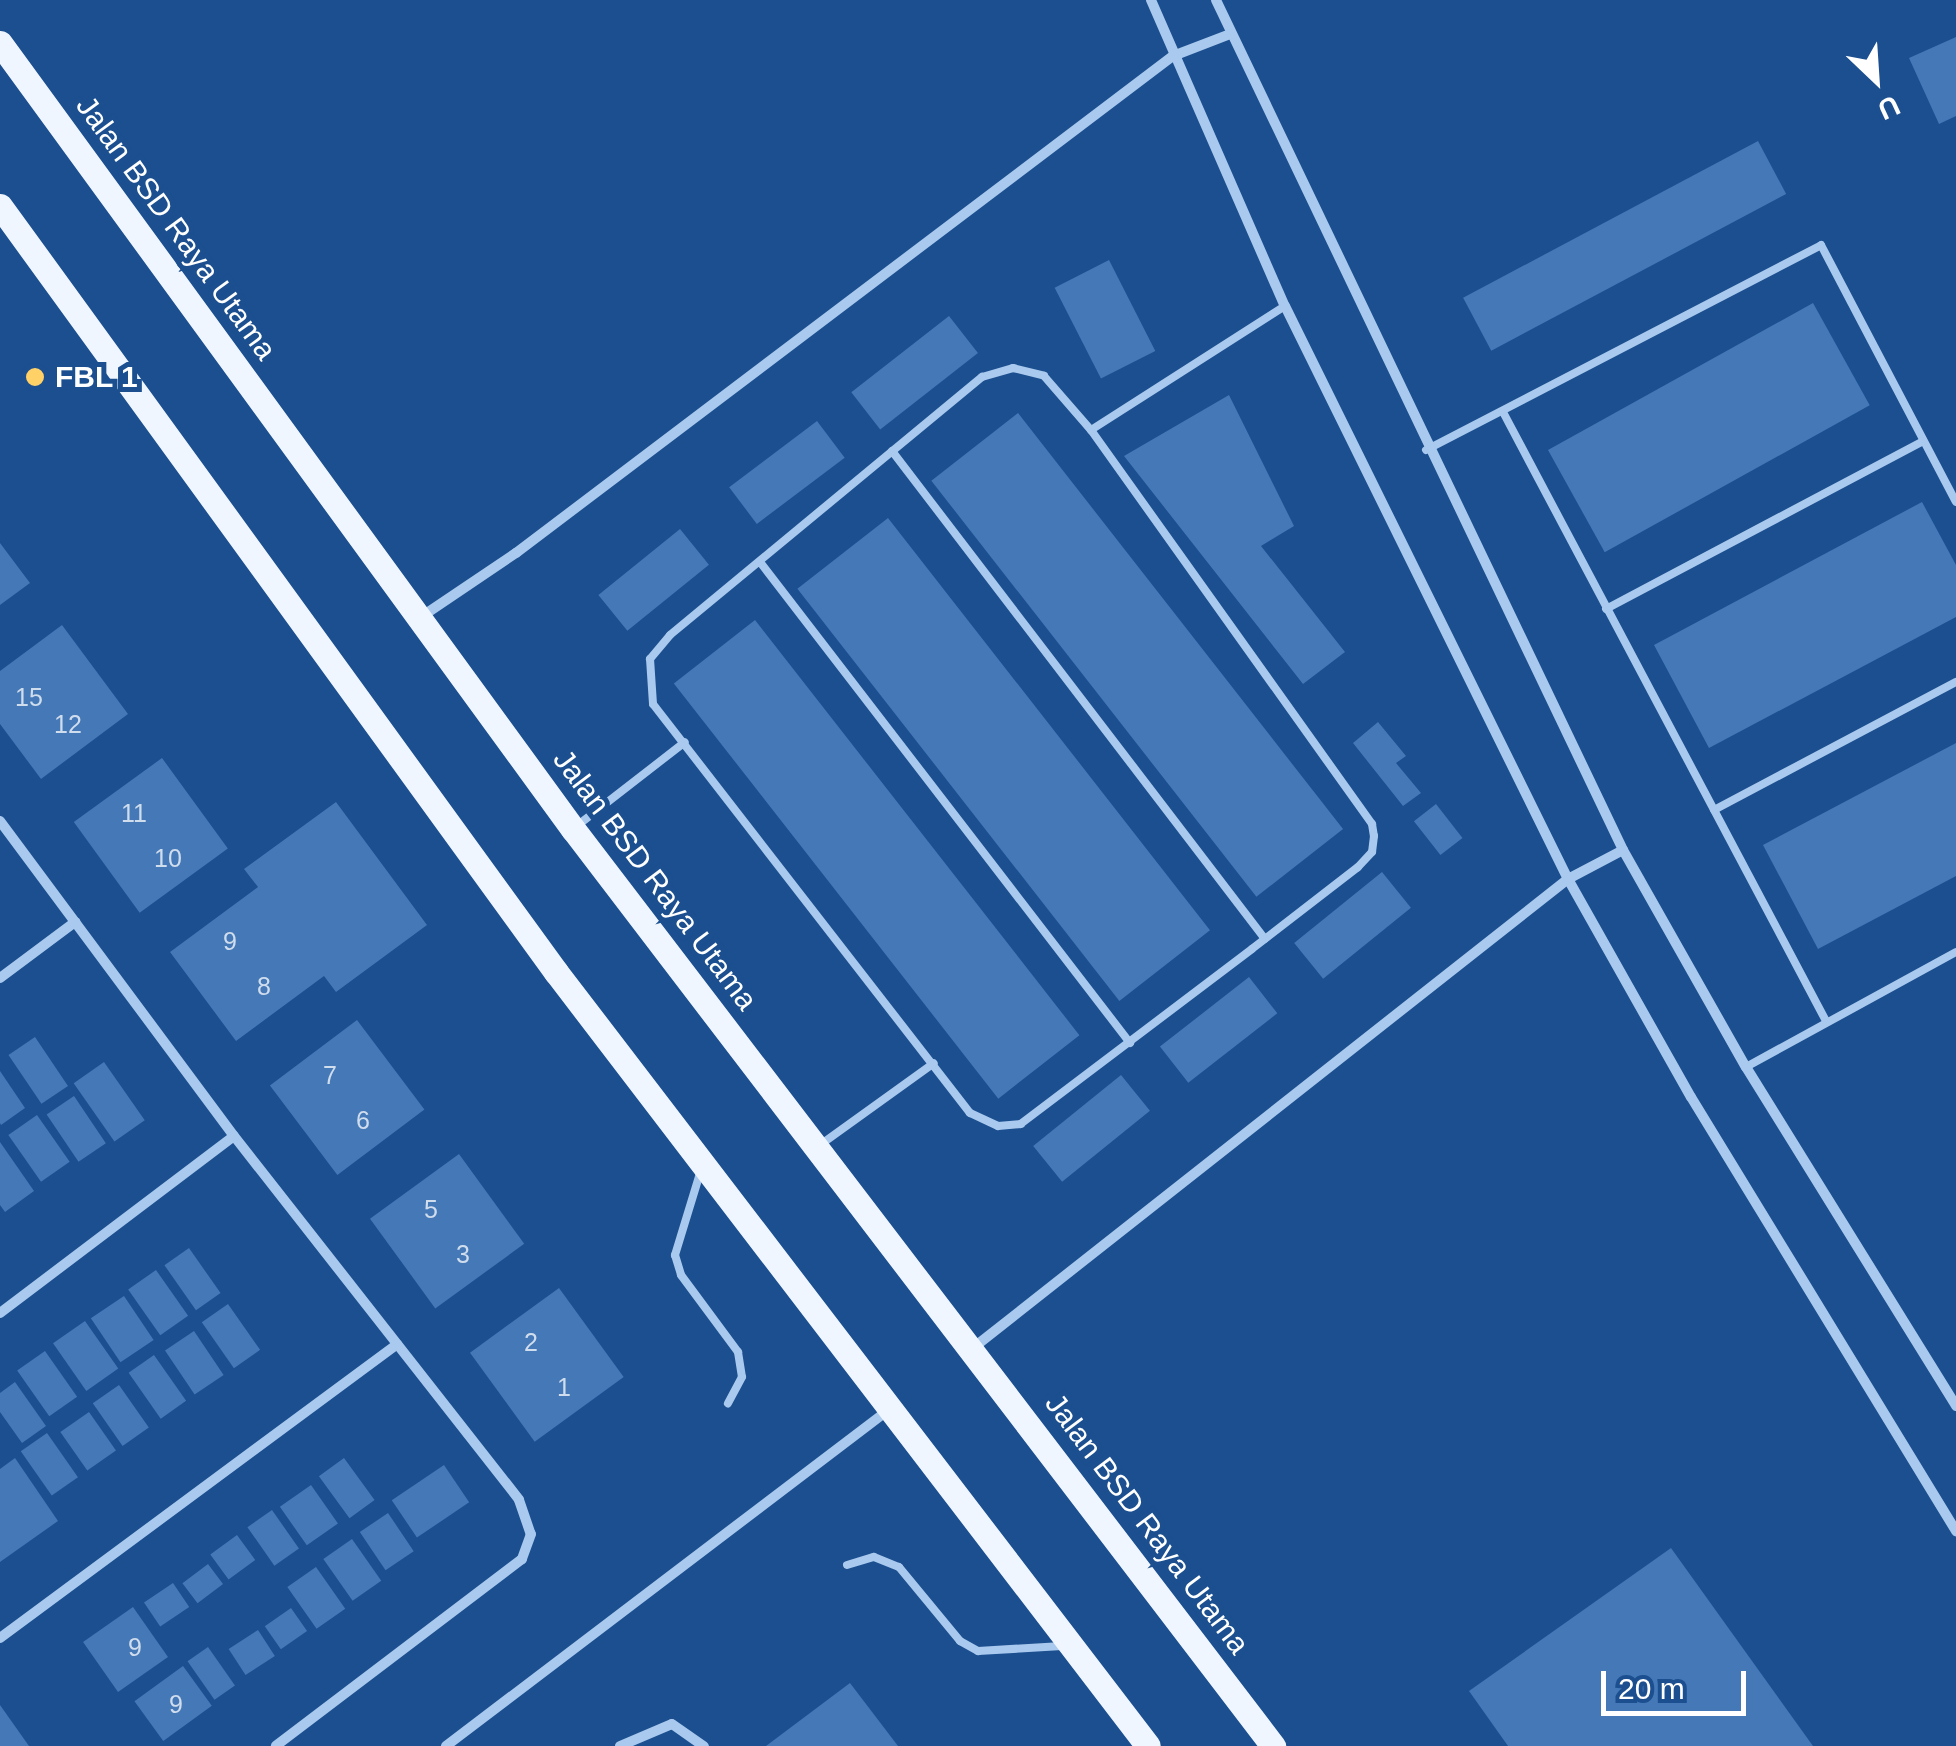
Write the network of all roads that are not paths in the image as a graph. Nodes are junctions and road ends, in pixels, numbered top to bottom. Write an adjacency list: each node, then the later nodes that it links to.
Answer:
1 (1150, 0): 5 (street)
2 (1216, 0): 3 (street)
3 (1230, 34): 5 (street); 13 (street)
4 (0, 42): 6 (main road, Jalan BSD Raya Utama)
5 (1173, 56): 8 (street); 17 (street)
6 (10, 76): 17 (main road, Jalan BSD Raya Utama)
7 (0, 206): 35 (main road)
8 (1285, 306): 10 (lane); 24 (street)
9 (1503, 412): 11 (lane); 13 (lane); 16 (lane)
10 (1091, 430): 12 (lane); 26 (lane)
11 (1922, 442): 14 (lane); 16 (lane)
12 (892, 450): 15 (lane); 26 (lane)
13 (1426, 450): 23 (street)
14 (1956, 502)
15 (760, 562): 19 (lane); 30 (lane)
16 (1606, 609): 20 (lane)
17 (420, 618): 22 (main road, Jalan BSD Raya Utama)
18 (1956, 682): 20 (lane)
19 (685, 742): 22 (lane); 31 (lane)
20 (1714, 810): 29 (lane)
21 (0, 821): 25 (street)
22 (573, 829): 34 (main road, Jalan BSD Raya Utama)
23 (1623, 850): 24 (street); 32 (street)
24 (1568, 879): 38 (street); 42 (street)
25 (75, 922): 28 (street); 33 (street)
26 (1266, 939): 30 (lane)
27 (1956, 952): 29 (lane)
28 (0, 978)
29 (1826, 1021): 32 (lane)
30 (1130, 1043): 31 (lane)
31 (934, 1063): 34 (lane)
32 (1746, 1067): 40 (street)
33 (234, 1136): 36 (street); 37 (street)
34 (819, 1146): 38 (main road, Jalan BSD Raya Utama)
35 (702, 1166): 39 (lane); 41 (main road)
36 (0, 1313)
37 (397, 1344): 44 (street); 46 (street)
38 (973, 1348): 51 (main road, Jalan BSD Raya Utama)
39 (728, 1403)
40 (1956, 1406)
41 (892, 1408): 45 (main road); 47 (street)
42 (1956, 1532)
43 (847, 1565): 45 (lane)
44 (0, 1638)
45 (1073, 1645): 50 (main road)
46 (276, 1746)
47 (446, 1746)
48 (620, 1746): 49 (street)
49 (704, 1746)
50 (1148, 1746)
51 (1274, 1746)

